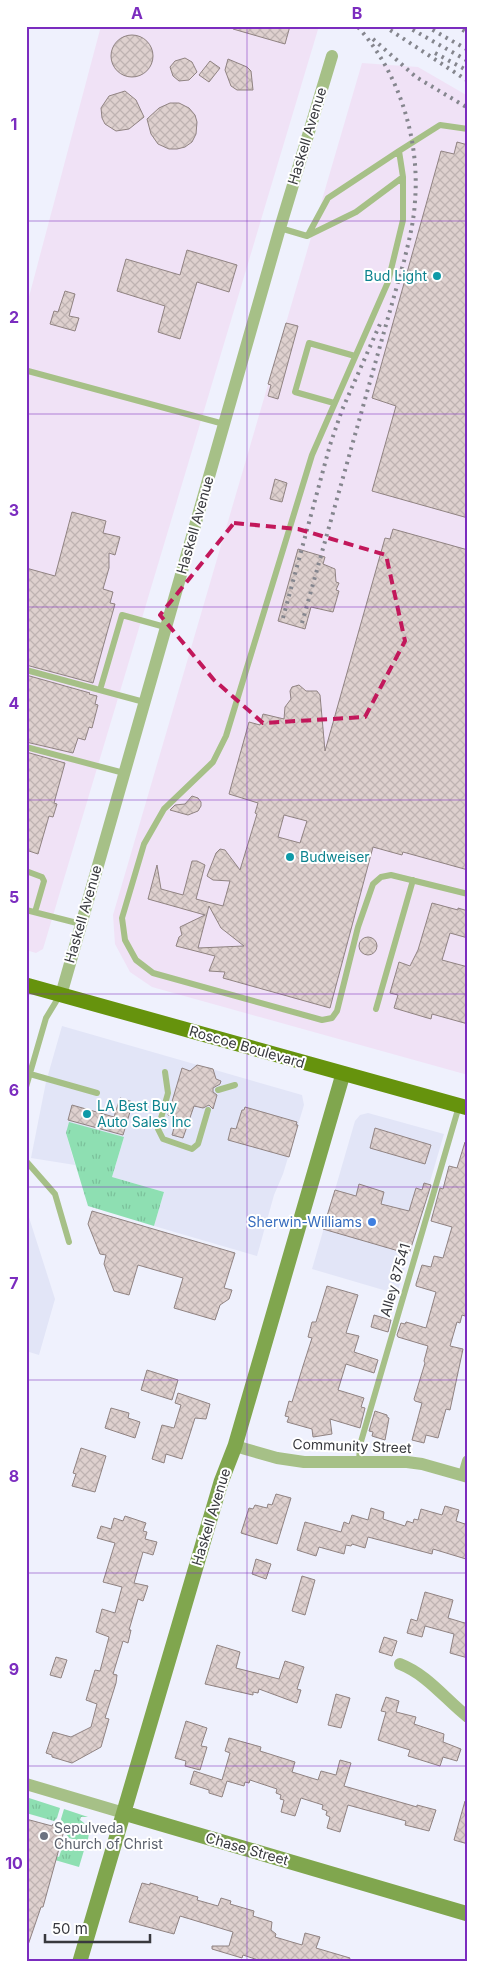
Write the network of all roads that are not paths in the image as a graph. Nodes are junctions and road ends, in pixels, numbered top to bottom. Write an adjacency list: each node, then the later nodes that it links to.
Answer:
1 (332, 56): 5 (street, Haskell Avenue)
2 (468, 129): 3 (lane)
3 (399, 151): 4 (lane); 6 (lane)
4 (403, 177): 6 (lane); 7 (lane)
5 (280, 228): 6 (lane); 10 (street, Haskell Avenue)
6 (307, 236)
7 (355, 356): 9 (lane); 9 (lane)
8 (28, 371): 10 (lane)
9 (334, 403): 18 (lane)
10 (224, 424): 11 (street, Haskell Avenue)
11 (165, 627): 13 (lane); 14 (street, Haskell Avenue)
12 (26, 670): 13 (lane)
13 (100, 690): 14 (lane)
14 (144, 702): 16 (street, Haskell Avenue)
15 (26, 748): 16 (lane)
16 (124, 773): 22 (street, Haskell Avenue)
17 (26, 871): 21 (lane)
18 (413, 880): 19 (lane); 25 (lane)
19 (468, 894)
20 (26, 910): 21 (lane)
21 (35, 912): 22 (lane)
22 (81, 924): 24 (street, Haskell Avenue)
23 (26, 985): 24 (main road, Roscoe Boulevard)
24 (61, 994): 27 (lane); 28 (main road, Roscoe Boulevard)
25 (376, 1009)
26 (165, 1072): 34 (lane)
27 (30, 1074): 30 (lane); 32 (lane)
28 (343, 1074): 33 (main road, Roscoe Boulevard); 37 (main road, Haskell Avenue)
29 (235, 1085): 31 (lane)
30 (26, 1087)
31 (218, 1090)
32 (97, 1093)
33 (463, 1107): 39 (lane, Alley 87541)
34 (208, 1110)
35 (26, 1160): 36 (lane)
36 (69, 1242)
37 (235, 1446): 39 (street, Community Street); 44 (main road, Haskell Avenue)
38 (468, 1461): 40 (street)
39 (359, 1462): 40 (street, Community Street)
40 (466, 1476)
41 (400, 1664): 42 (street)
42 (468, 1717)
43 (26, 1784): 44 (street, Chase Street)
44 (124, 1813): 45 (main road, Chase Street); 46 (main road, Haskell Avenue)
45 (468, 1914)
46 (80, 1961)

